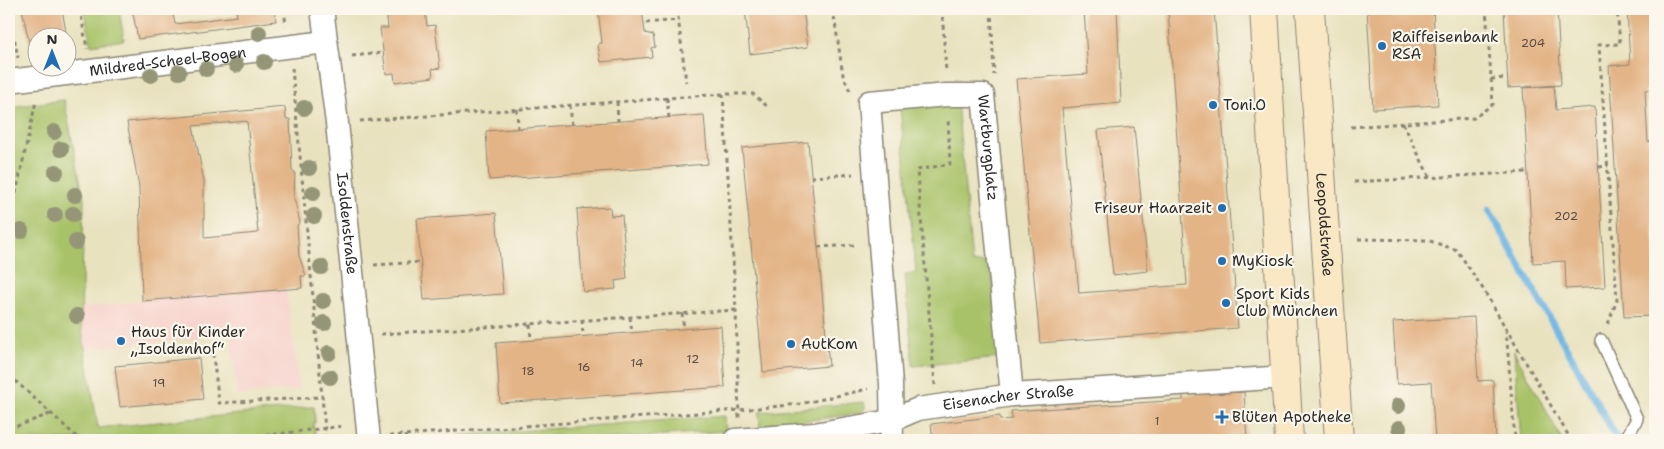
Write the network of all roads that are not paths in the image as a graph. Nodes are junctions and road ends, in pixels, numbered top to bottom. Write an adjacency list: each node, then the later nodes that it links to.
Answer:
1 (322, 9): 4 (street, Isoldenstraße)
2 (1264, 9): 7 (main road)
3 (1310, 9): 14 (main road, Leopoldstraße)
4 (327, 51): 5 (street, Mildred-Scheel-Bogen); 10 (street, Isoldenstraße)
5 (9, 81)
6 (1602, 340): 15 (lane)
7 (1286, 377): 8 (street, Eisenacher Straße); 13 (main road)
8 (1012, 395): 9 (street, Eisenacher Straße); 9 (street, Wartburgplatz)
9 (891, 430): 12 (street, Eisenacher Straße)
10 (369, 434)
11 (735, 440): 12 (street, Eisenacher Straße)
12 (741, 440)
13 (1289, 440)
14 (1339, 440)
15 (1625, 440)

